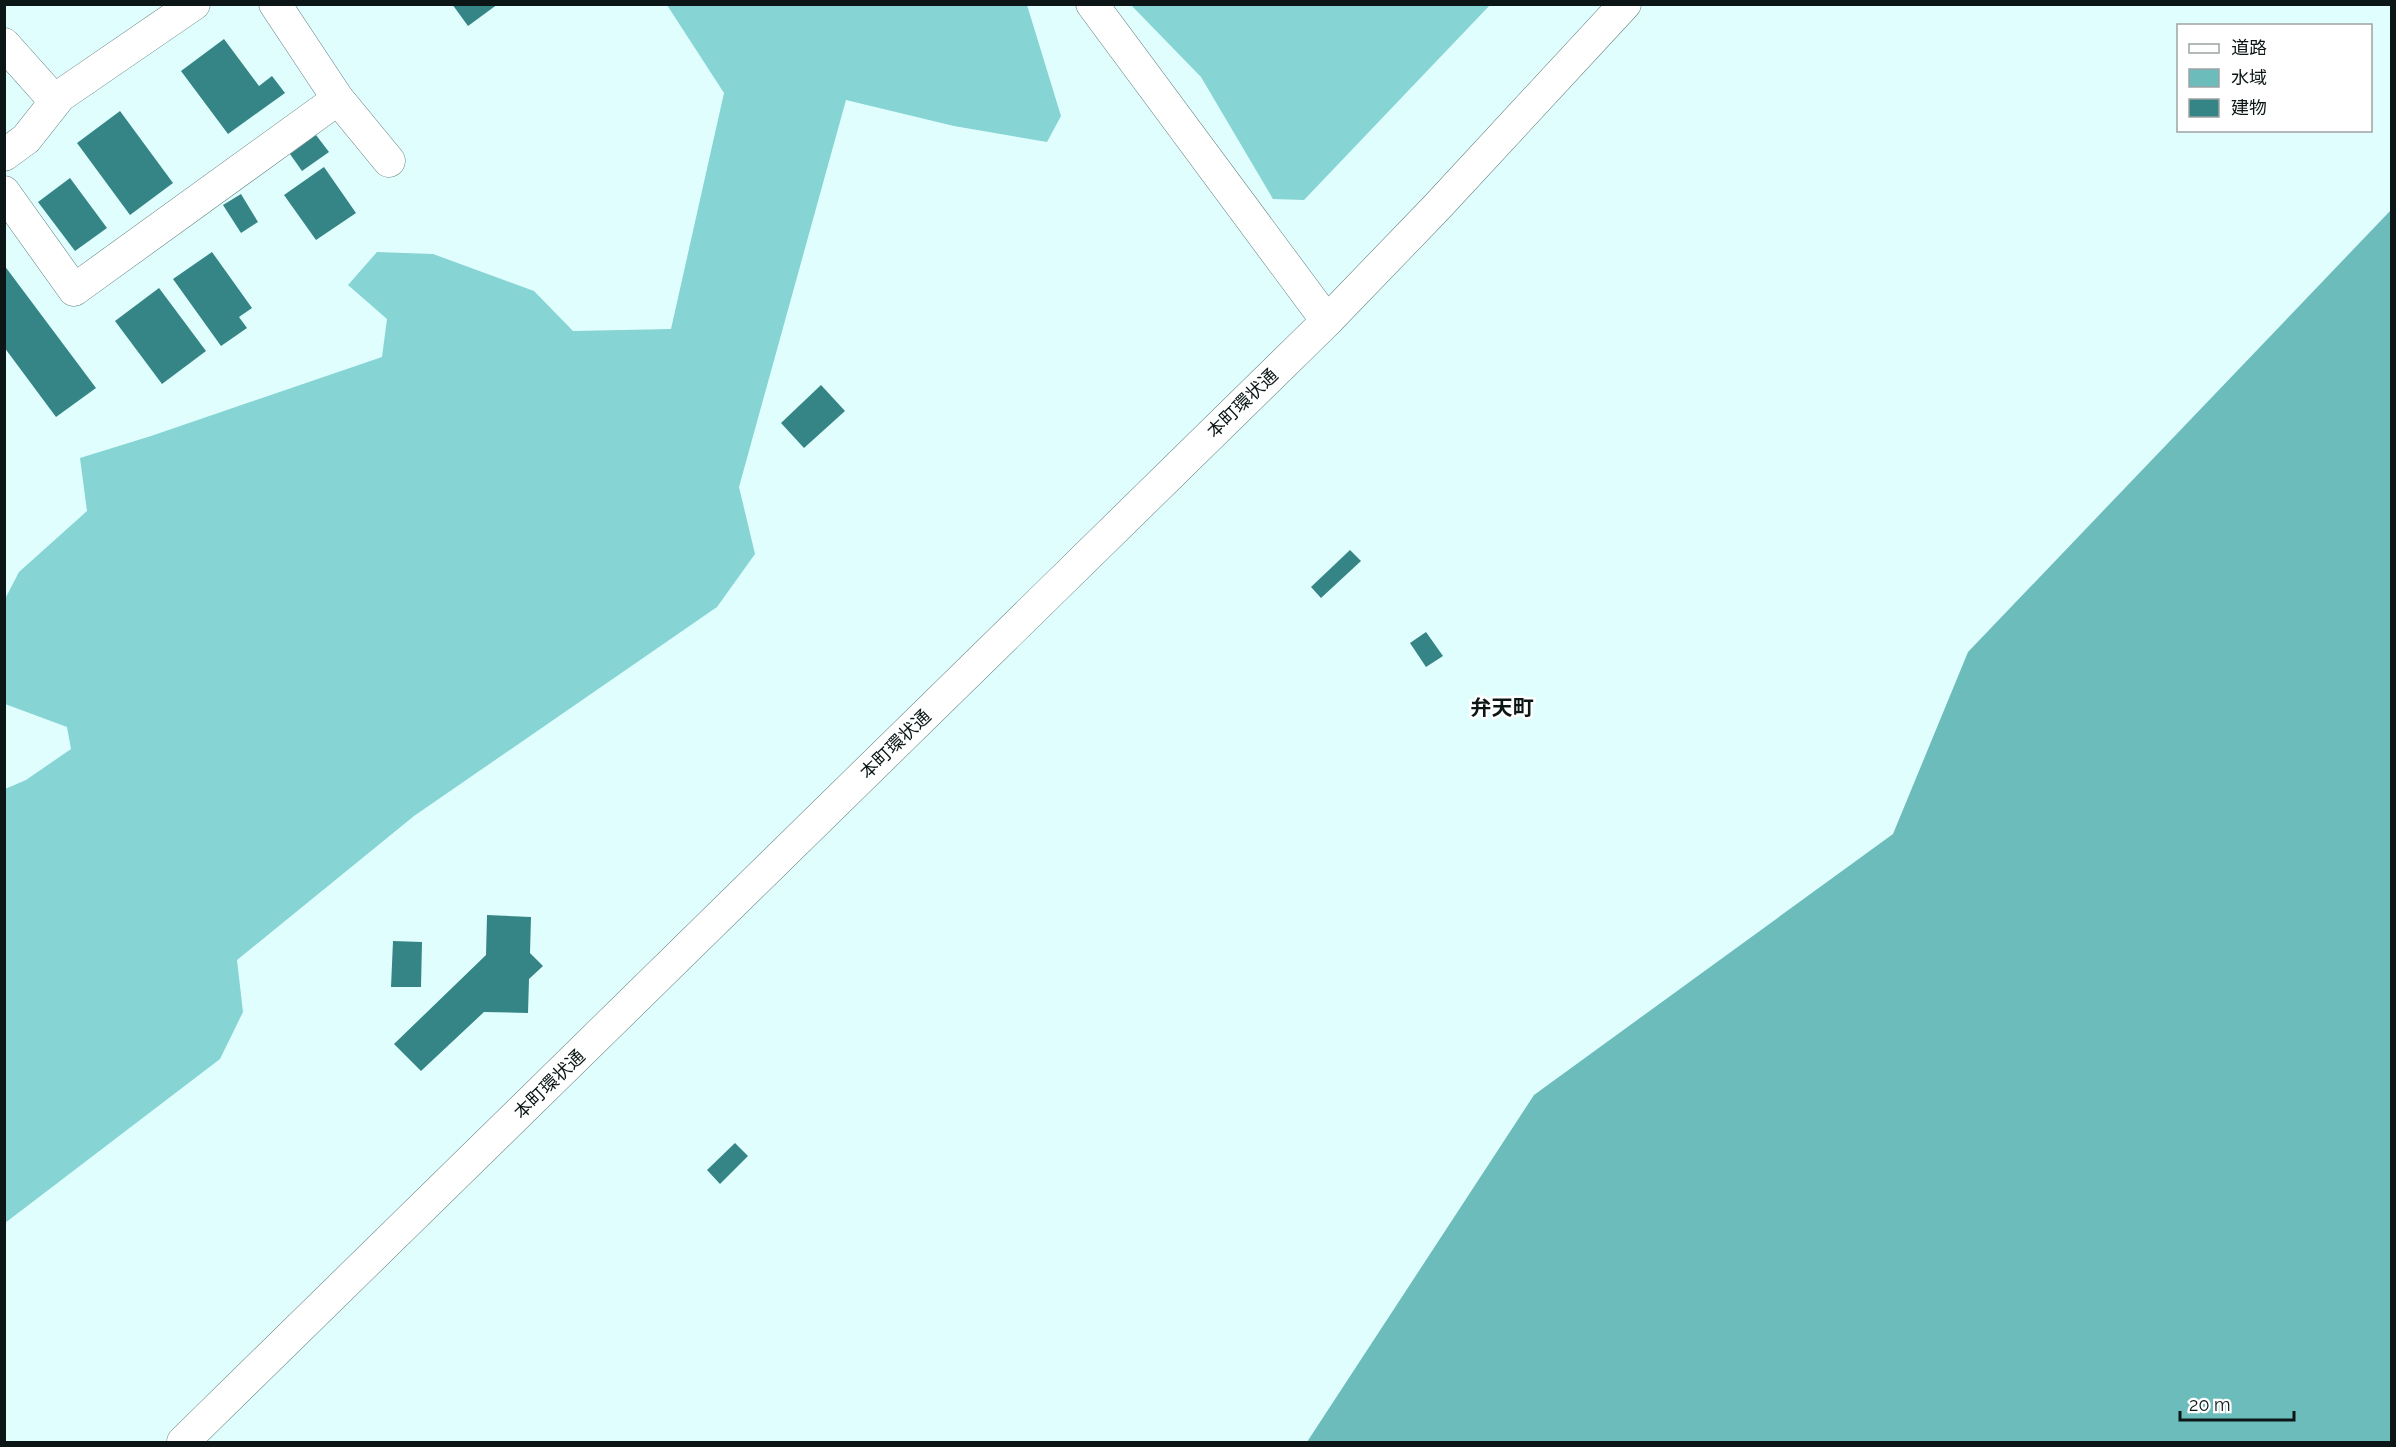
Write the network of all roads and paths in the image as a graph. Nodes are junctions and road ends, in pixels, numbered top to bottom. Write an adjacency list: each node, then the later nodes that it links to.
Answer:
1 (194, 4): 7 (street)
2 (275, 4): 6 (street)
3 (1092, 4): 11 (street)
4 (1625, 4): 11 (street, 本町環状通)
5 (4, 45): 7 (street)
6 (338, 99): 9 (street); 10 (street)
7 (56, 101): 8 (street)
8 (4, 154)
9 (389, 161)
10 (4, 192)
11 (1327, 321): 12 (street, 本町環状通)
12 (183, 1443)

